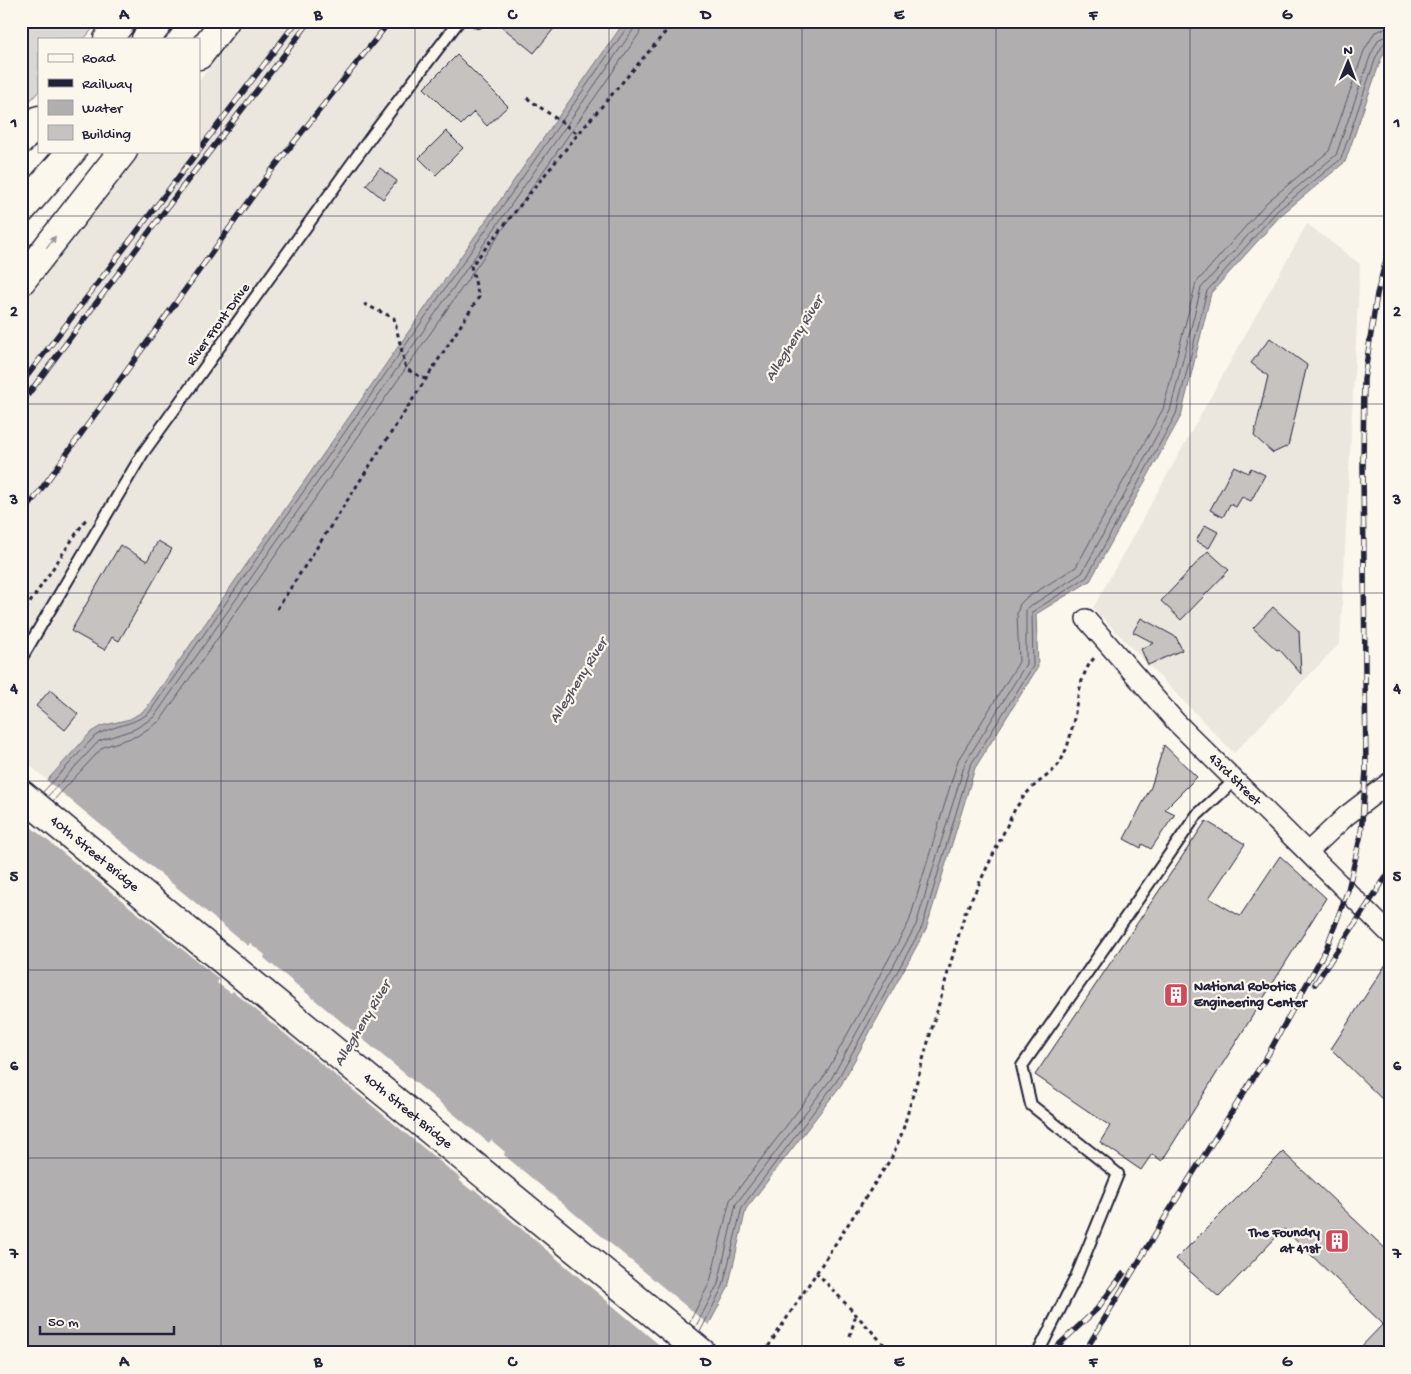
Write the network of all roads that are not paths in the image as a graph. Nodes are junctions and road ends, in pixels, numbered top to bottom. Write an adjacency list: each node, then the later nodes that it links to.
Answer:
1 (122, 21): 6 (main road)
2 (160, 21): 7 (main road)
3 (180, 21): 8 (main road)
4 (225, 21): 9 (main road)
5 (459, 21): 19 (lane, River Front Drive)
6 (109, 38)
7 (147, 38)
8 (167, 38)
9 (200, 55)
10 (38, 121): 11 (main road)
11 (21, 140)
12 (49, 152): 15 (main road)
13 (71, 152): 16 (main road)
14 (122, 152): 17 (main road, one-way to 14)
15 (21, 184)
16 (21, 210)
17 (21, 281)
18 (1086, 619): 20 (street, 43rd Street)
19 (21, 659)
20 (1235, 780): 23 (street, 43rd Street); 26 (lane)
21 (1390, 782): 23 (street)
22 (21, 794): 25 (main road, 40th Street Bridge)
23 (1308, 852): 24 (street, 43rd Street)
24 (1389, 930)
25 (702, 1353)
26 (1038, 1353)

